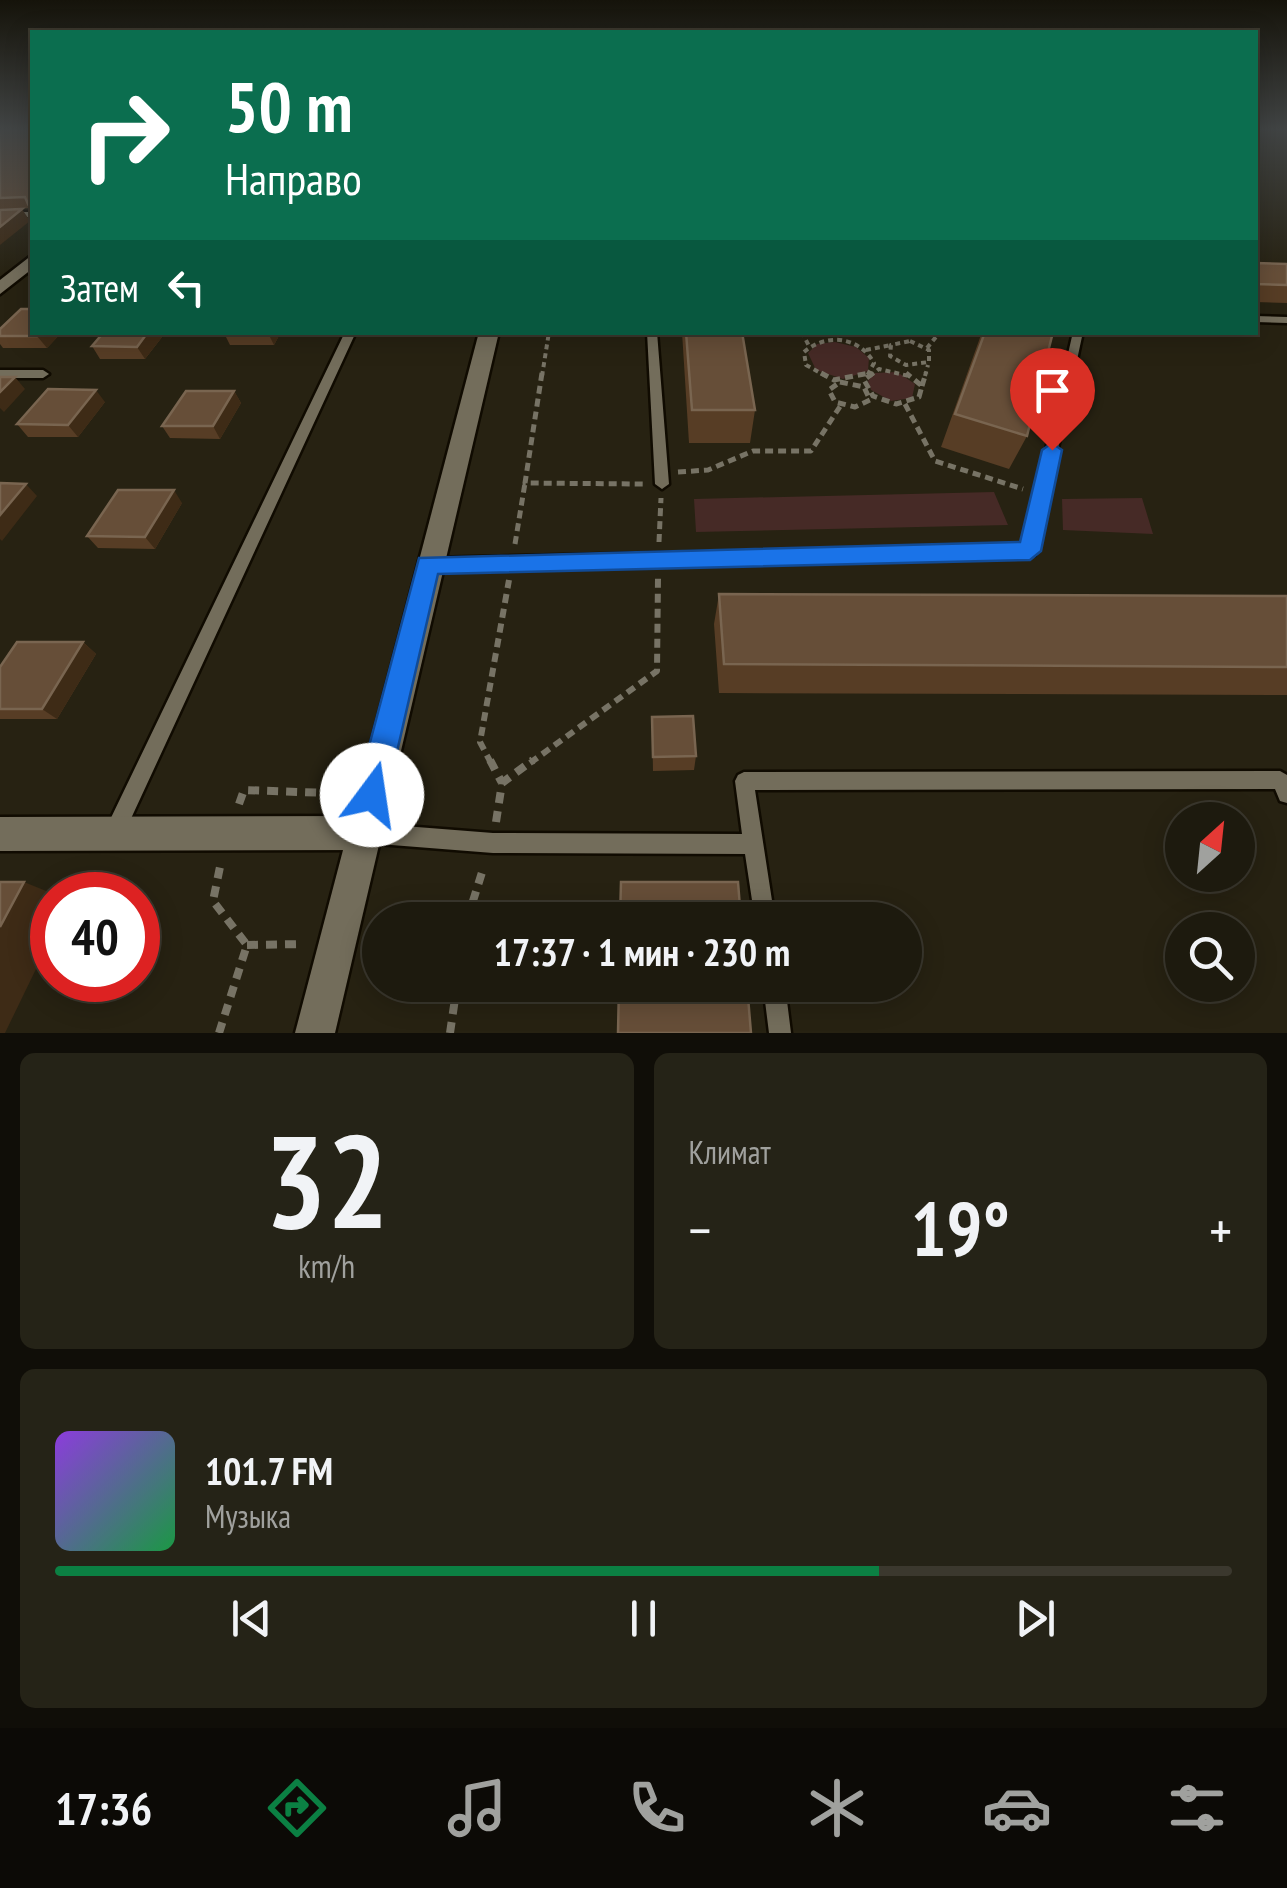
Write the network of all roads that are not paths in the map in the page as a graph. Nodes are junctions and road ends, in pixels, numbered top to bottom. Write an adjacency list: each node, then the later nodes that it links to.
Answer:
1 (30, 214): 2 (lane)
2 (0, 215)
3 (30, 262): 5 (street)
4 (30, 284): 5 (street)
5 (2, 286)
6 (1258, 318): 7 (lane)
7 (1287, 320)
8 (350, 335): 17 (lane)
9 (488, 335): 15 (street)
10 (652, 335): 14 (lane)
11 (1077, 335): 15 (lane)
12 (0, 374): 13 (lane)
13 (43, 374)
14 (661, 478)
15 (428, 564): 18 (street)
16 (1287, 794): 20 (lane)
17 (115, 832): 18 (street); 19 (street)
18 (362, 833): 20 (lane); 23 (street)
19 (0, 834)
20 (755, 844): 21 (lane)
21 (763, 902)
22 (776, 1002): 24 (lane)
23 (315, 1033)
24 (780, 1033)

